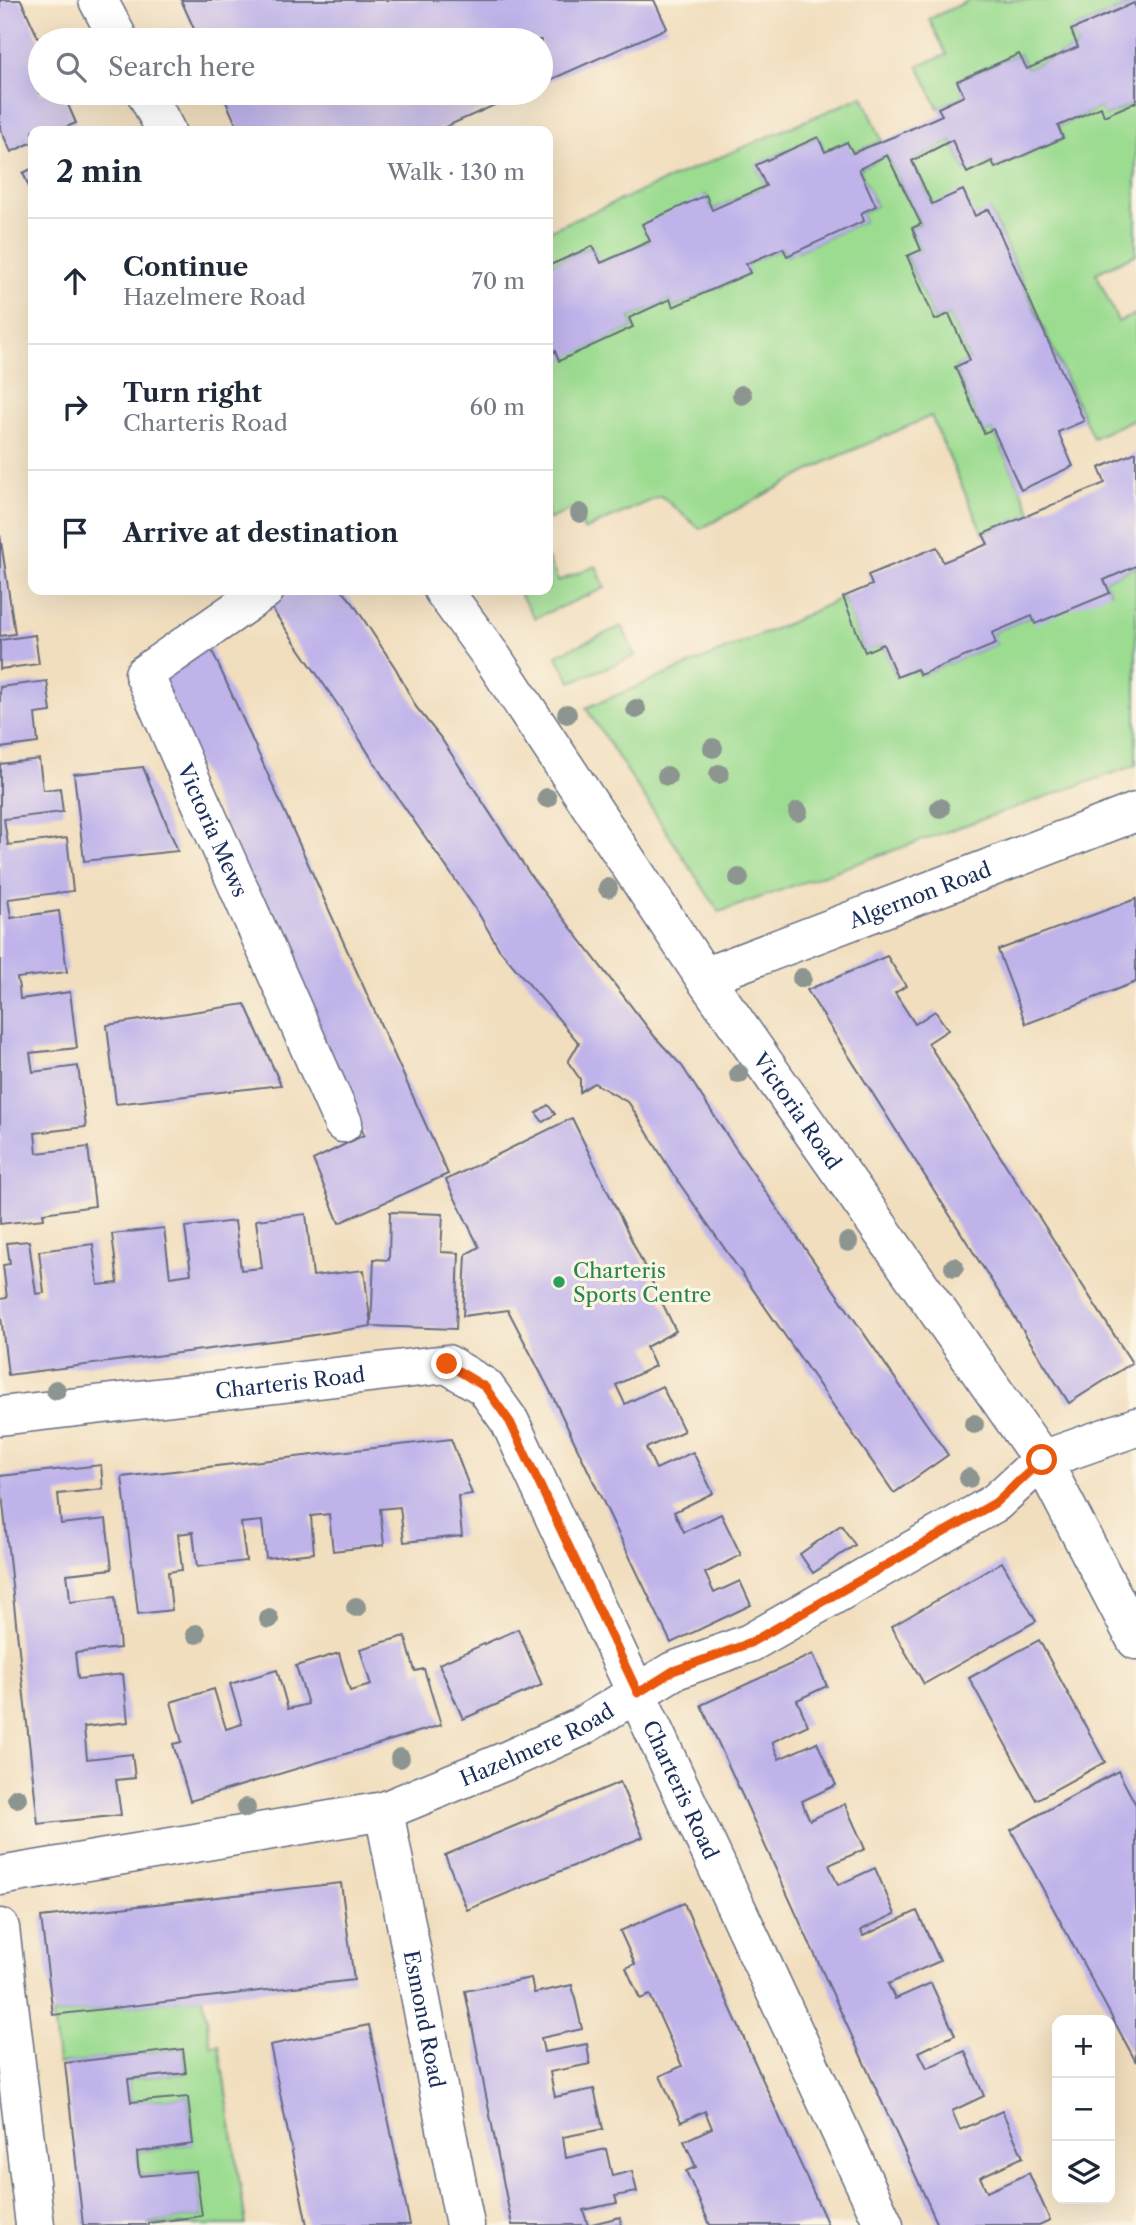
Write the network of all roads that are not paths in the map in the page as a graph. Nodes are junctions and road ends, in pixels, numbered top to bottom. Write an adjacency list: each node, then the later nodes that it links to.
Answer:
1 (98, 0): 2 (street)
2 (113, 28)
3 (152, 105): 4 (street)
4 (163, 126)
5 (258, 595): 9 (street, Victoria Mews)
6 (447, 595): 8 (street, Victoria Road)
7 (1136, 812): 8 (street, Algernon Road)
8 (704, 977): 12 (street, Victoria Road)
9 (343, 1123)
10 (0, 1416): 14 (street, Charteris Road)
11 (1136, 1427): 12 (street, Hazelmere Road)
12 (1042, 1460): 13 (street, Victoria Road); 14 (street, Hazelmere Road)
13 (1136, 1640)
14 (638, 1693): 15 (street, Hazelmere Road); 20 (street, Charteris Road)
15 (384, 1811): 16 (street, Hazelmere Road); 19 (street, Esmond Road)
16 (0, 1876)
17 (0, 1928): 18 (street)
18 (35, 2225)
19 (465, 2225)
20 (884, 2225)

